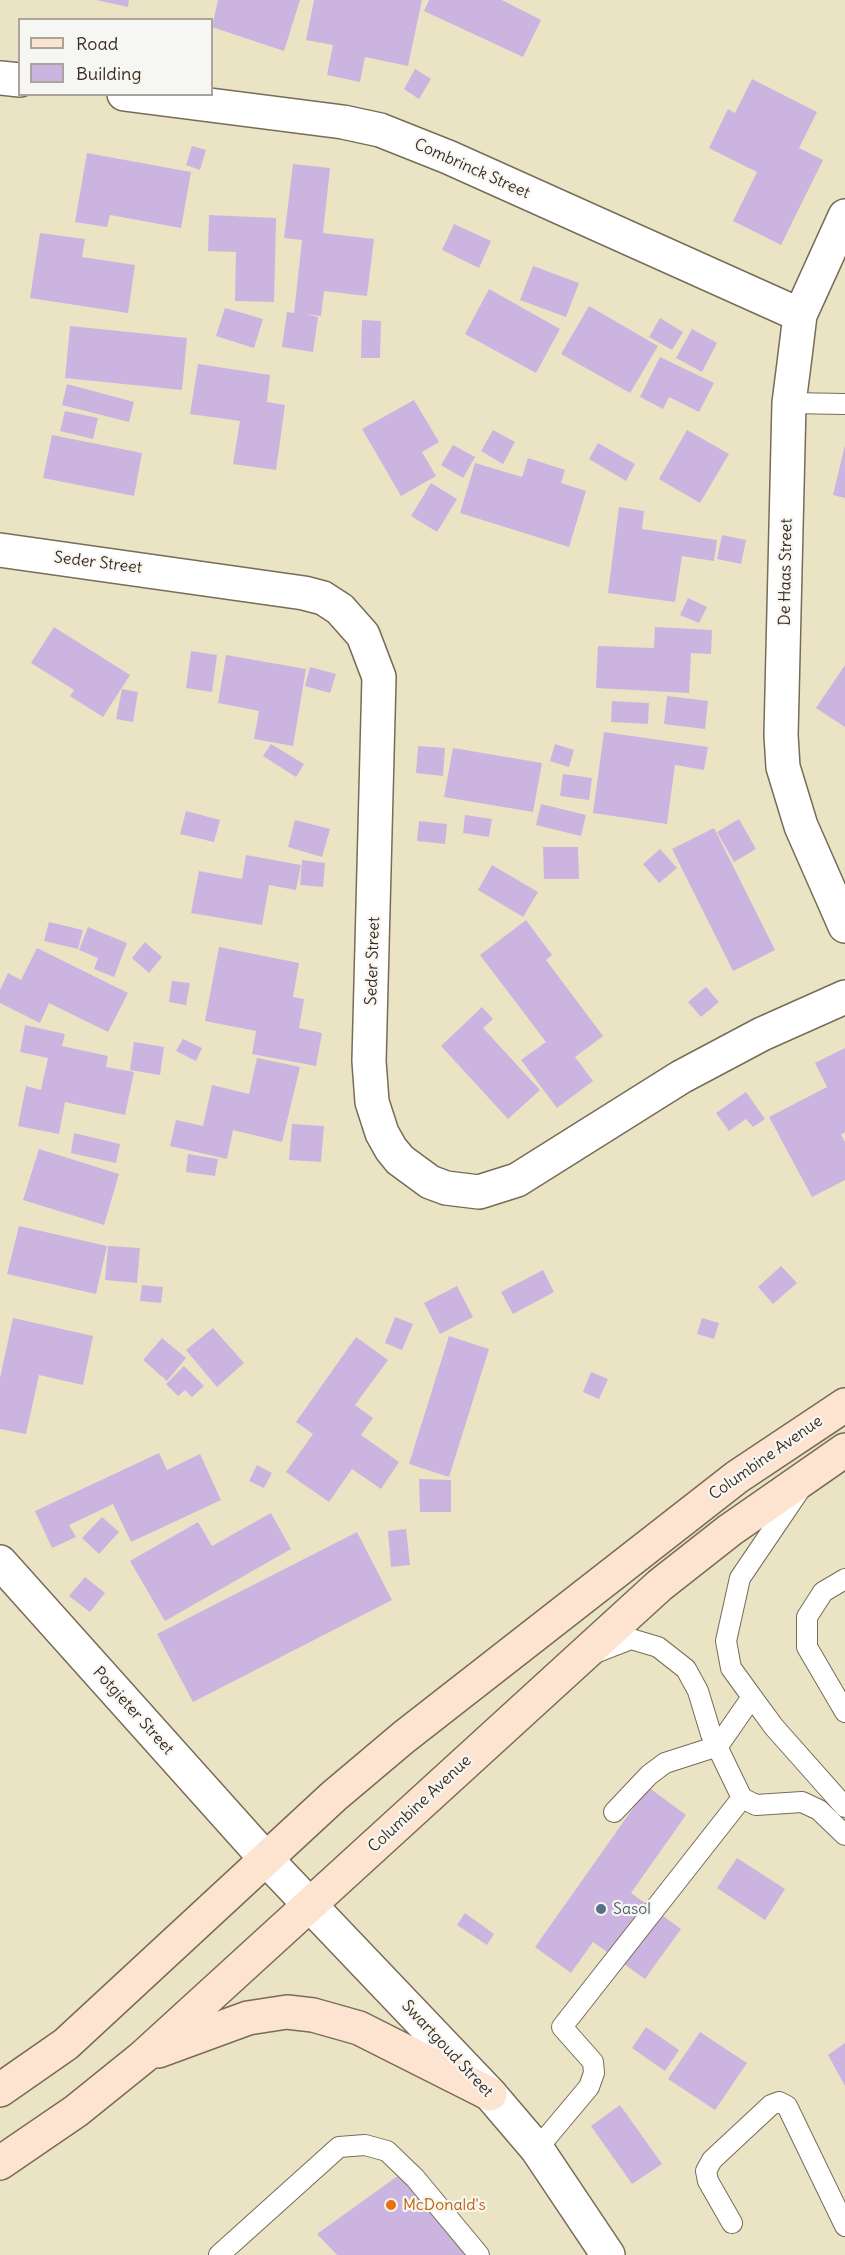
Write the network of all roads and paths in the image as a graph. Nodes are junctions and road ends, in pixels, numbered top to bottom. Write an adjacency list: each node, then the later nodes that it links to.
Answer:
1 (0, 78): 2 (street)
2 (18, 80)
3 (140, 96): 5 (street, Combrinck Street)
4 (845, 216): 5 (street, De Haas Street)
5 (800, 315): 6 (street, De Haas Street)
6 (789, 403): 7 (lane); 9 (street, De Haas Street)
7 (845, 404)
8 (0, 550): 10 (street, Seder Street)
9 (845, 926)
10 (845, 997)
11 (845, 1405): 24 (main road, Columbine Avenue)
12 (845, 1450): 13 (main road, Columbine Avenue)
13 (810, 1474): 16 (main road, Columbine Avenue); 17 (lane)
14 (0, 1562): 24 (street, Potgieter Street)
15 (845, 1579): 18 (lane)
16 (575, 1660): 19 (lane); 25 (main road, Columbine Avenue)
17 (752, 1697): 19 (lane); 21 (lane)
18 (845, 1713)
19 (717, 1746): 20 (lane); 22 (lane)
20 (742, 1798): 23 (lane); 29 (lane)
21 (845, 1807)
22 (614, 1812)
23 (845, 1835)
24 (266, 1858): 25 (street, Swartgoud Street); 27 (main road, Columbine Avenue)
25 (311, 1905): 26 (main road, Columbine Avenue); 28 (street, Swartgoud Street)
26 (142, 2057): 28 (main road); 30 (main road, Columbine Avenue)
27 (0, 2090)
28 (489, 2094): 29 (street, Swartgoud Street)
29 (537, 2150): 35 (street, Swartgoud Street)
30 (0, 2163)
31 (732, 2223): 32 (lane)
32 (845, 2226)
33 (219, 2255): 34 (lane)
34 (480, 2255)
35 (608, 2255)

